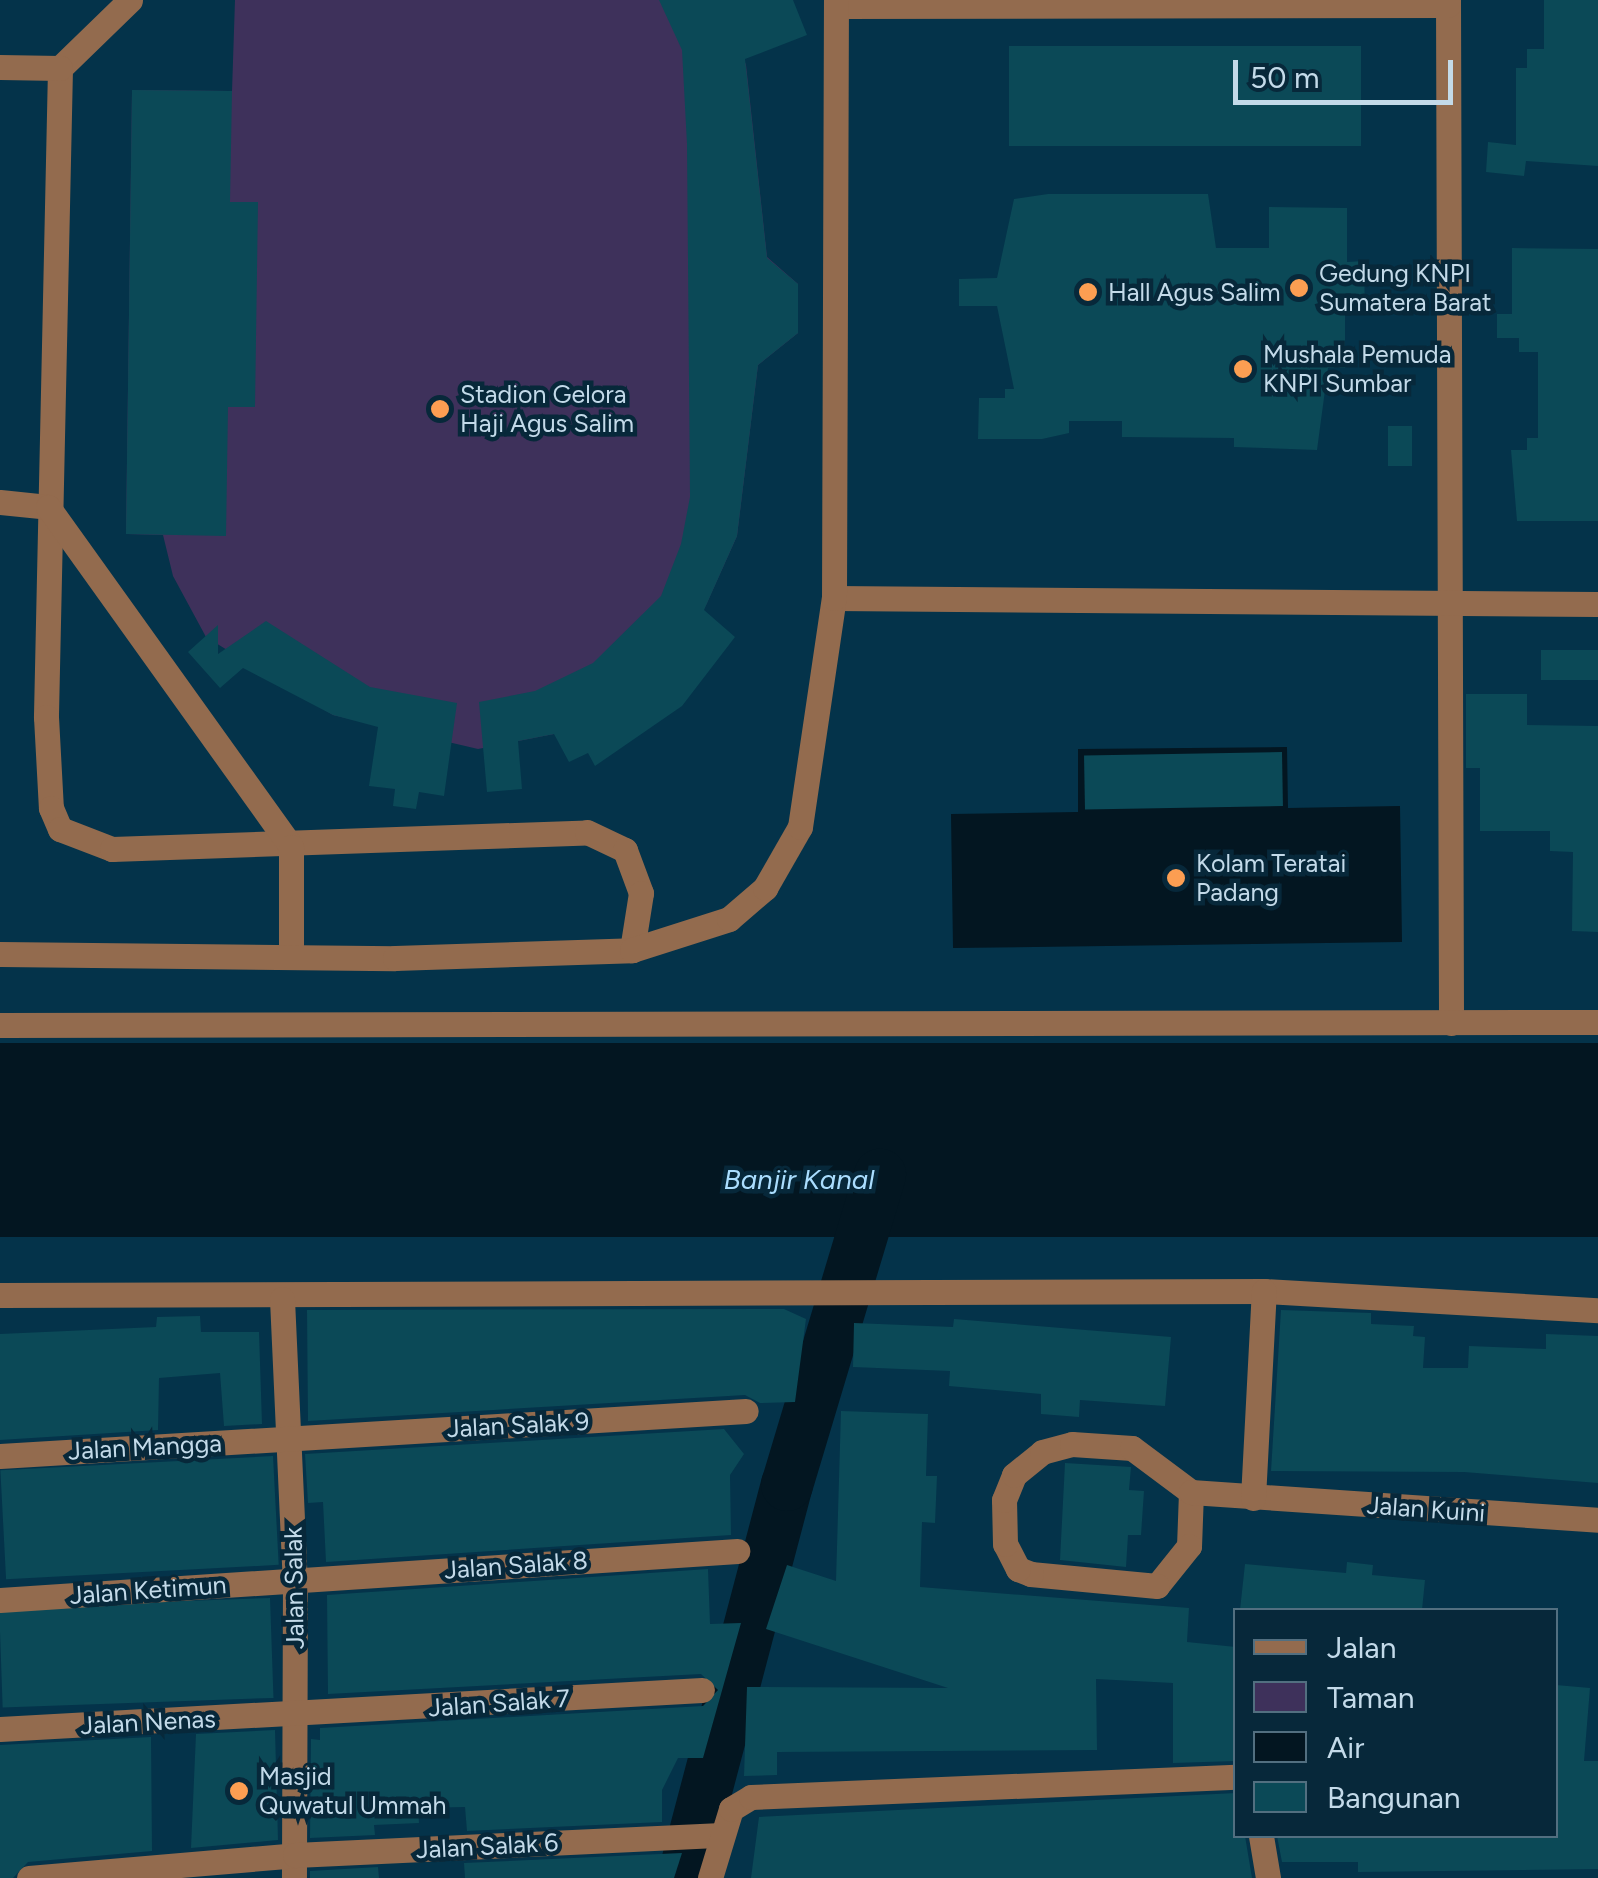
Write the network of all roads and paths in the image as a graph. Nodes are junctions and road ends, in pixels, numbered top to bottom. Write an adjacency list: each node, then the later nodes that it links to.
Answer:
1 (130, 0): 5 (street)
2 (836, 3): 3 (street); 8 (street)
3 (1448, 3): 9 (street)
4 (0, 67): 5 (street)
5 (60, 68): 7 (street)
6 (0, 502): 7 (street)
7 (48, 507): 11 (street); 11 (street)
8 (834, 598): 9 (street); 12 (street)
9 (1445, 603): 10 (street); 16 (street)
10 (1598, 604)
11 (290, 848): 12 (street); 14 (street)
12 (632, 950): 14 (street)
13 (0, 954): 14 (street)
14 (291, 958)
15 (1598, 1022): 16 (street)
16 (1451, 1023): 17 (street)
17 (0, 1025)
18 (1264, 1291): 20 (street); 21 (street); 26 (street)
19 (0, 1295): 20 (street)
20 (282, 1299): 23 (street, Jalan Salak)
21 (1598, 1310)
22 (746, 1412): 23 (street, Jalan Salak 9)
23 (290, 1439): 24 (street, Jalan Mangga); 29 (street, Jalan Salak)
24 (0, 1456)
25 (1191, 1492): 25 (street); 26 (street, Jalan Kuini)
26 (1253, 1498): 27 (street, Jalan Kuini)
27 (1598, 1520)
28 (737, 1551): 29 (street, Jalan Salak 8)
29 (295, 1580): 30 (street, Jalan Ketimun); 32 (street, Jalan Salak)
30 (0, 1600)
31 (702, 1690): 32 (street, Jalan Salak 7)
32 (296, 1716): 33 (street, Jalan Nenas); 37 (street, Jalan Salak)
33 (0, 1729)
34 (1233, 1777): 35 (street)
35 (720, 1829): 37 (street, Jalan Salak 6); 39 (street)
36 (1261, 1838): 40 (street)
37 (294, 1867): 38 (street, Jalan Salak 6)
38 (29, 1878)
39 (710, 1878)
40 (1268, 1878)

